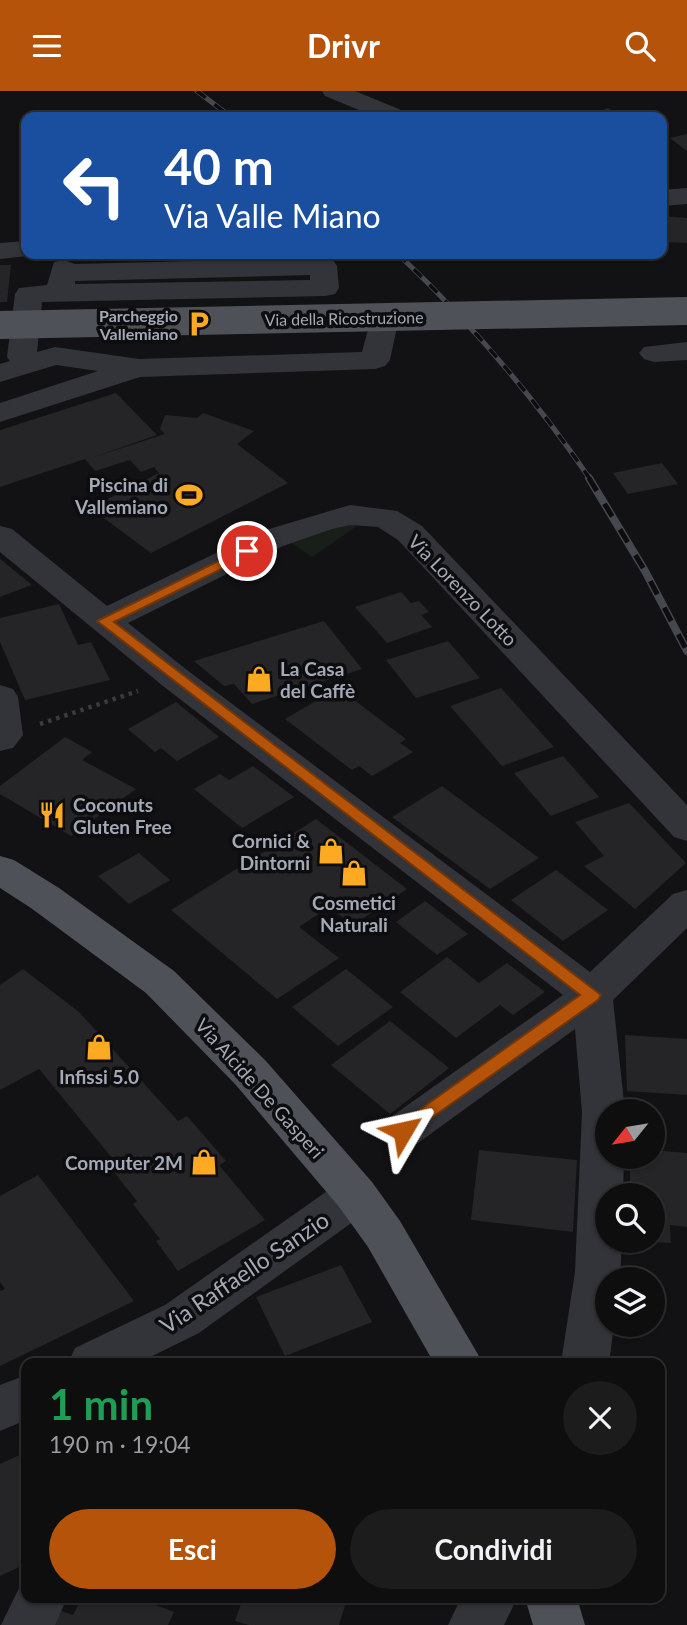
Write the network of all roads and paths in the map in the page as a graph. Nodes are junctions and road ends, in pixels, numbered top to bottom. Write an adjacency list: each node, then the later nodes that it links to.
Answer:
1 (334, 91): 3 (street)
2 (407, 91): 4 (street)
3 (385, 112)
4 (407, 112)
5 (687, 197): 6 (street)
6 (667, 198)
7 (21, 249): 8 (street)
8 (0, 251)
9 (62, 273): 9 (street); 11 (street)
10 (687, 311): 11 (main road, Via della Ricostruzione, bridge)
11 (13, 325): 14 (street); 15 (street)
12 (687, 351): 13 (street)
13 (654, 353)
14 (14, 368): 15 (street)
15 (139, 368): 16 (street)
16 (0, 413)
17 (0, 535): 18 (street)
18 (104, 621): 19 (street); 22 (street, Via Lorenzo Lotto)
19 (175, 678): 21 (path); 25 (street)
20 (0, 697): 21 (street)
21 (3, 737)
22 (687, 828)
23 (0, 870): 27 (main road, Via Alcide De Gasperi)
24 (687, 904): 25 (street)
25 (592, 995): 26 (street); 32 (street)
26 (403, 1131)
27 (356, 1195): 28 (street, Via Raffaello Sanzio); 31 (main road, Via Alcide De Gasperi)
28 (182, 1319): 29 (street, Via Raffaello Sanzio); 30 (street)
29 (102, 1358)
30 (164, 1358)
31 (456, 1358)
32 (586, 1358)
33 (21, 1398): 34 (street)
34 (0, 1409)
35 (38, 1603): 38 (street)
36 (488, 1603): 39 (street)
37 (552, 1603): 40 (main road)
38 (27, 1625)
39 (474, 1625)
40 (559, 1625)

